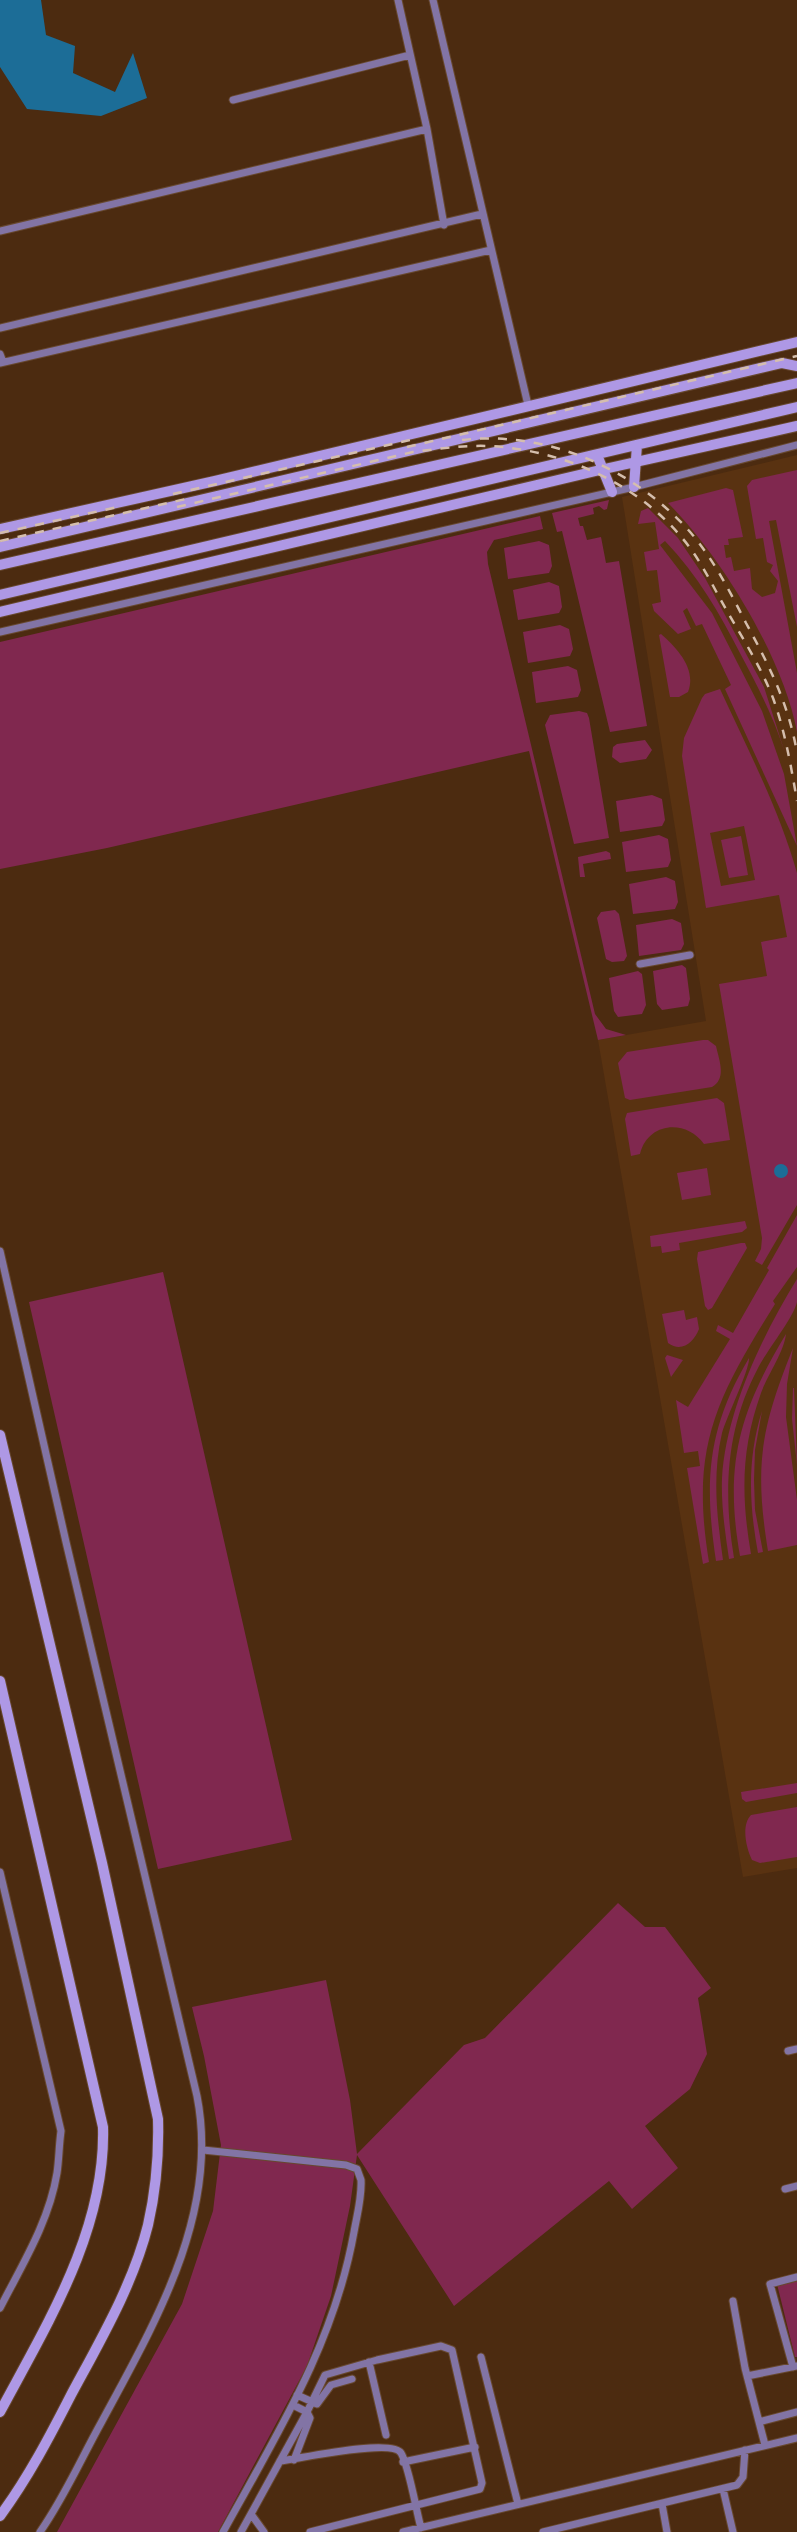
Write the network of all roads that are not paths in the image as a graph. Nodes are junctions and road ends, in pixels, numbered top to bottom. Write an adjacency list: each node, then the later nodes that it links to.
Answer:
1 (398, 0): 3 (street)
2 (433, 0): 6 (street)
3 (410, 55): 4 (street); 5 (street)
4 (234, 100)
5 (426, 129): 7 (street); 8 (street)
6 (482, 214): 7 (street); 9 (street)
7 (444, 225): 10 (street)
8 (0, 231)
9 (491, 250): 12 (street); 15 (street)
10 (0, 328)
11 (797, 342): 15 (street)
12 (1, 360)
13 (797, 366): 26 (street)
14 (797, 383): 27 (street)
15 (528, 405): 25 (street)
16 (797, 407): 18 (street)
17 (797, 426): 21 (street)
18 (637, 445): 20 (street); 21 (street)
19 (797, 445): 23 (street)
20 (597, 454): 22 (street); 28 (street)
21 (636, 462): 22 (street); 23 (street)
22 (602, 469): 24 (street); 29 (street)
23 (634, 487): 24 (street)
24 (612, 492): 30 (street)
25 (0, 529)
26 (0, 547)
27 (0, 565)
28 (0, 595)
29 (0, 612)
30 (0, 632)
31 (690, 955): 32 (street)
32 (640, 964)
33 (0, 1251): 39 (street)
34 (0, 1435): 70 (street)
35 (0, 1680): 53 (street)
36 (0, 1872): 44 (street)
37 (797, 2049): 38 (street)
38 (788, 2051)
39 (203, 2150): 50 (street); 72 (street)
40 (797, 2186): 41 (street)
41 (785, 2189)
42 (797, 2277): 47 (street)
43 (733, 2301): 48 (street)
44 (0, 2308)
45 (481, 2357): 66 (street)
46 (368, 2362): 51 (street); 57 (street); 60 (street)
47 (795, 2366): 48 (street)
48 (747, 2376): 56 (street)
49 (352, 2379): 51 (street)
50 (297, 2395): 51 (street); 52 (street)
51 (312, 2403): 54 (street)
52 (293, 2405): 54 (street); 73 (street)
53 (0, 2412)
54 (307, 2412): 62 (street); 63 (street)
55 (797, 2412): 56 (street)
56 (759, 2422): 59 (street)
57 (386, 2434)
58 (797, 2438): 59 (street)
59 (766, 2445): 61 (street)
60 (475, 2447): 64 (street); 68 (street)
61 (745, 2450): 65 (street); 66 (street)
62 (294, 2460): 63 (street); 64 (street)
63 (280, 2462): 69 (street)
64 (404, 2462): 68 (street)
65 (723, 2489): 67 (street); 80 (street)
66 (518, 2504): 71 (street)
67 (662, 2504): 78 (street); 79 (street)
68 (415, 2505): 71 (street); 76 (street)
69 (251, 2514): 74 (street); 75 (street)
70 (0, 2516)
71 (421, 2528): 77 (street)
72 (40, 2532)
73 (223, 2532)
74 (241, 2532)
75 (264, 2532)
76 (310, 2532)
77 (403, 2532)
78 (542, 2532)
79 (667, 2532)
80 (733, 2532)

